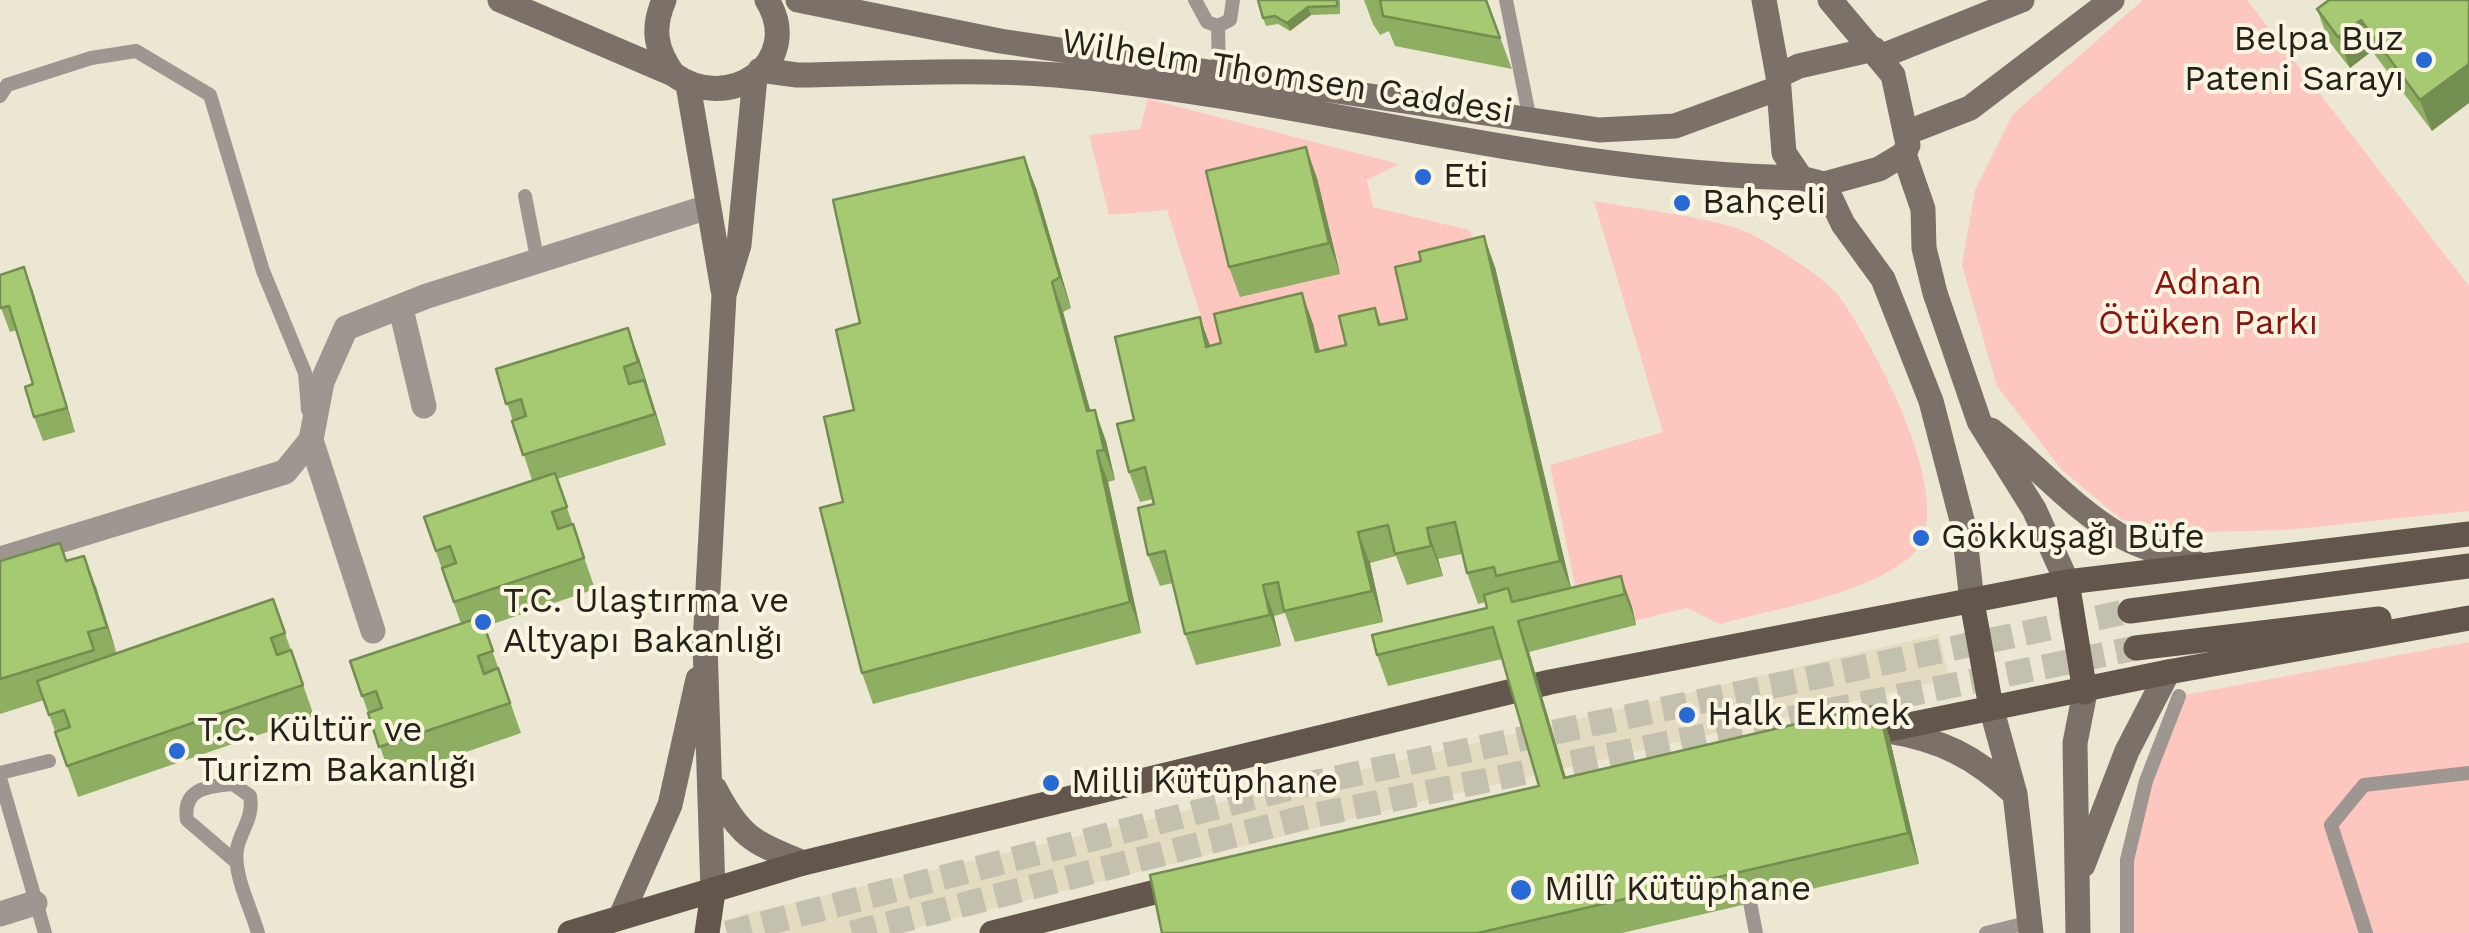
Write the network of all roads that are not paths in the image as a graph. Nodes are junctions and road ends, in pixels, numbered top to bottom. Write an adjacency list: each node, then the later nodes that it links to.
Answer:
1 (500, 0): 16 (main road)
2 (664, 0): 16 (main road)
3 (767, 0): 15 (main road)
4 (798, 0): 14 (main road, Wilhelm Thomsen Caddesi)
5 (1195, 0): 12 (lane)
6 (1233, 0): 12 (lane)
7 (1506, 0): 19 (lane)
8 (1764, 0): 17 (main road)
9 (1830, 0): 13 (main road)
10 (2022, 0): 13 (main road)
11 (2112, 0): 20 (main road)
12 (1218, 26): 14 (lane)
13 (1878, 52): 17 (main road); 20 (main road)
14 (1219, 73): 19 (main road, Wilhelm Thomsen Caddesi)
15 (758, 74): 16 (main road, Wilhelm Thomsen Caddesi); 21 (main road, Wilhelm Thomsen Caddesi); 25 (main road)
16 (681, 80): 23 (main road)
17 (1777, 82): 19 (main road, Wilhelm Thomsen Caddesi); 21 (main road)
18 (2, 87): 29 (lane)
19 (1530, 120)
20 (1905, 143): 21 (main road); 28 (main road)
21 (1812, 181): 35 (main road)
22 (525, 196): 24 (lane)
23 (708, 207): 24 (street); 25 (main road)
24 (538, 263): 26 (street)
25 (724, 294): 40 (main road)
26 (401, 309): 27 (street); 29 (street)
27 (424, 406)
28 (1979, 422): 32 (main road); 34 (main road)
29 (311, 440): 31 (street); 39 (street)
30 (2469, 534): 32 (main road)
31 (0, 559)
32 (2201, 565): 34 (main road)
33 (2469, 566): 37 (main road)
34 (2067, 582): 35 (main road); 43 (main road)
35 (1972, 602): 45 (main road); 54 (main road)
36 (2469, 609): 41 (main road)
37 (2130, 610)
38 (2469, 618): 42 (main road)
39 (373, 631)
40 (705, 644): 51 (main road); 63 (main road)
41 (2136, 648)
42 (2168, 672): 43 (main road); 57 (main road)
43 (2085, 692): 45 (main road); 57 (main road)
44 (2178, 696): 73 (lane)
45 (1990, 706): 46 (main road); 52 (main road)
46 (1884, 730): 47 (main road); 52 (main road)
47 (1820, 743)
48 (49, 761): 50 (lane)
49 (2469, 773): 74 (lane)
50 (0, 775): 60 (lane)
51 (712, 784): 54 (main road); 58 (main road)
52 (2015, 794): 64 (main road)
53 (236, 862): 53 (lane); 66 (lane)
54 (803, 863): 58 (main road)
55 (1744, 868): 61 (lane)
56 (1213, 878): 69 (main road)
57 (2077, 879): 72 (main road)
58 (712, 892): 63 (main road); 68 (main road)
59 (1736, 897): 61 (lane)
60 (36, 904): 62 (street); 65 (lane)
61 (1751, 905): 70 (lane)
62 (0, 914)
63 (618, 925): 67 (main road)
64 (2031, 928): 71 (lane)
65 (46, 933)
66 (258, 933)
67 (570, 933)
68 (707, 933)
69 (992, 933)
70 (1756, 933)
71 (1986, 933)
72 (2078, 933)
73 (2126, 933)
74 (2366, 933)

